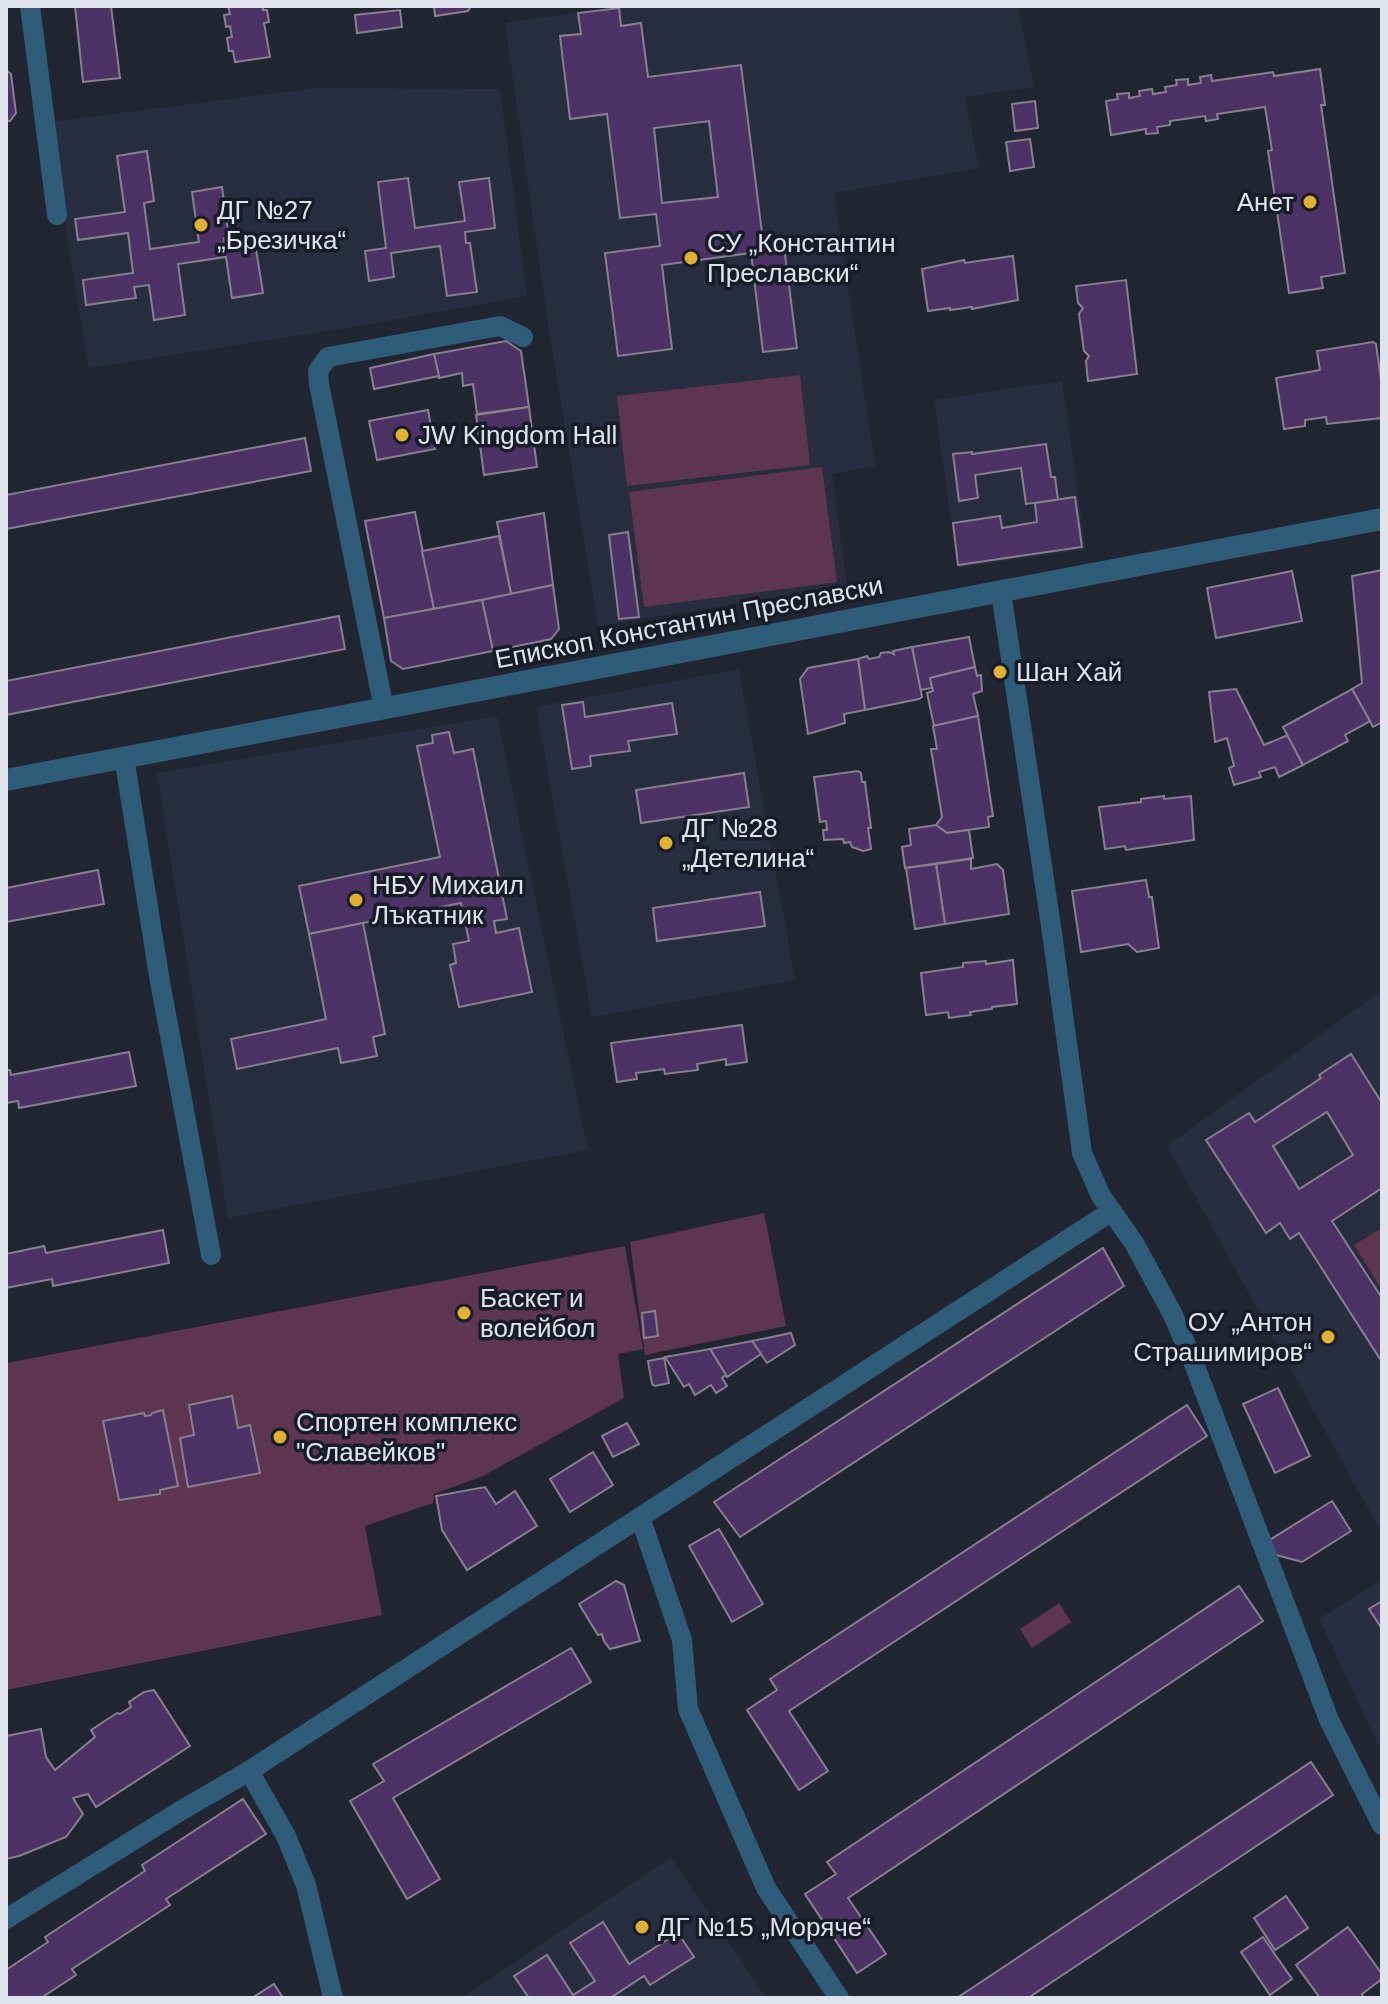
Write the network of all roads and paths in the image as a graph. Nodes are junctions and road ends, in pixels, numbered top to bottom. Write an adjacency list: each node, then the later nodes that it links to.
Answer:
1 (30, 6): 2 (street)
2 (57, 215)
3 (523, 337): 6 (street)
4 (1382, 519): 5 (street, Епископ Константин Преславски)
5 (1001, 592): 6 (street, Епископ Константин Преславски); 9 (street)
6 (384, 709): 7 (street, Епископ Константин Преславски)
7 (124, 757): 8 (street, Епископ Константин Преславски); 10 (street)
8 (6, 780)
9 (1112, 1211): 11 (street); 13 (street)
10 (211, 1255)
11 (640, 1517): 12 (street); 16 (street)
12 (249, 1771): 14 (street); 15 (street)
13 (1382, 1825)
14 (6, 1919)
15 (333, 1998)
16 (839, 1998)

